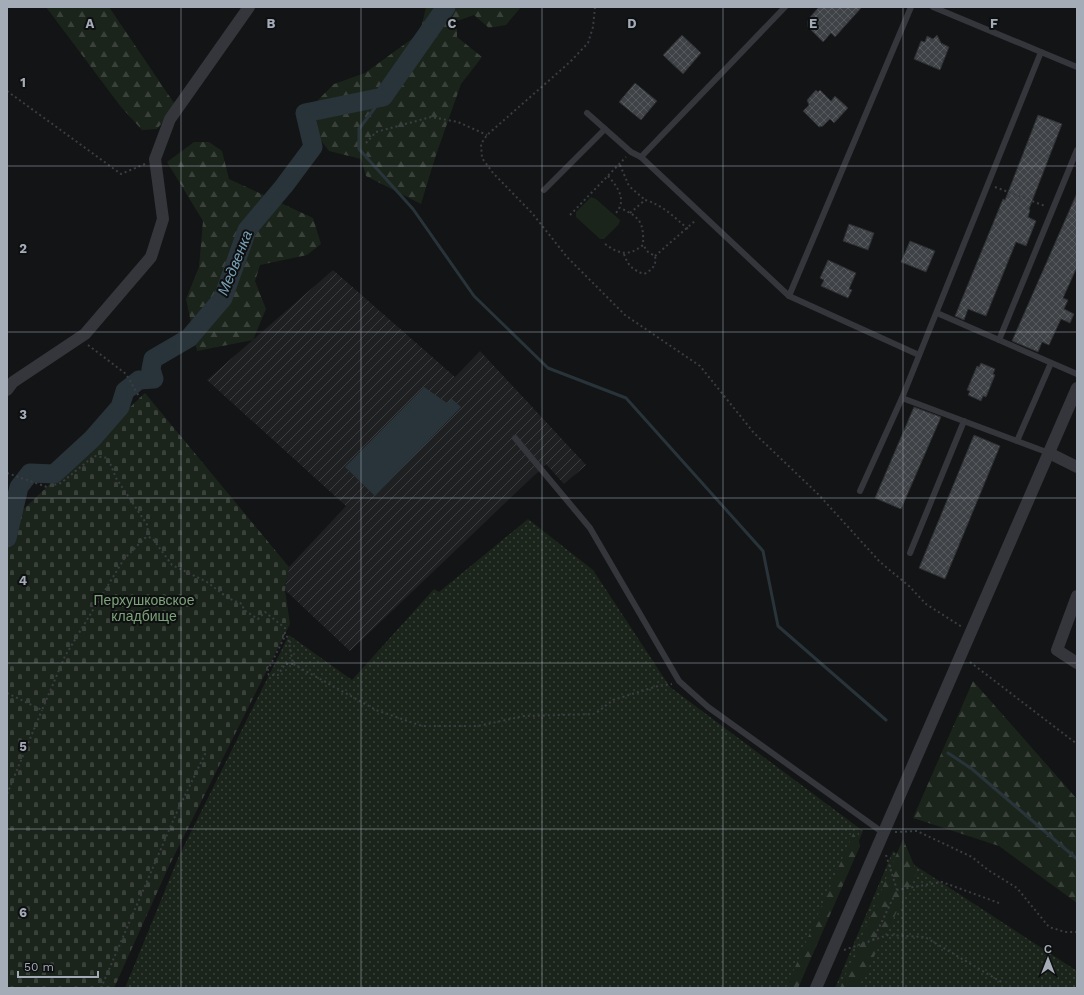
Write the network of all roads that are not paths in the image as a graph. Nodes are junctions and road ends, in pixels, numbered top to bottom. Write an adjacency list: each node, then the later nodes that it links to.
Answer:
1 (249, 7): 19 (street)
2 (785, 7): 10 (lane)
3 (911, 7): 12 (lane)
4 (933, 7): 5 (lane)
5 (1041, 52): 6 (lane); 13 (lane)
6 (1077, 67)
7 (587, 113): 8 (lane)
8 (605, 129): 10 (lane); 11 (lane)
9 (1077, 150): 14 (lane)
10 (641, 157): 12 (lane)
11 (544, 190)
12 (789, 296): 15 (lane)
13 (936, 313): 14 (lane); 15 (lane)
14 (999, 340): 16 (lane)
15 (920, 355): 20 (lane)
16 (1051, 363): 17 (lane); 23 (lane)
17 (1077, 374)
18 (1077, 388): 24 (street)
19 (7, 390)
20 (902, 398): 21 (lane); 26 (lane)
21 (964, 421): 23 (lane); 27 (lane)
22 (515, 438): 30 (lane)
23 (1018, 441): 24 (lane)
24 (1049, 453): 25 (street); 30 (street)
25 (1077, 467)
26 (860, 491)
27 (910, 553)
28 (1077, 596): 29 (street)
29 (1077, 663)
30 (881, 835): 31 (street)
31 (816, 988)

